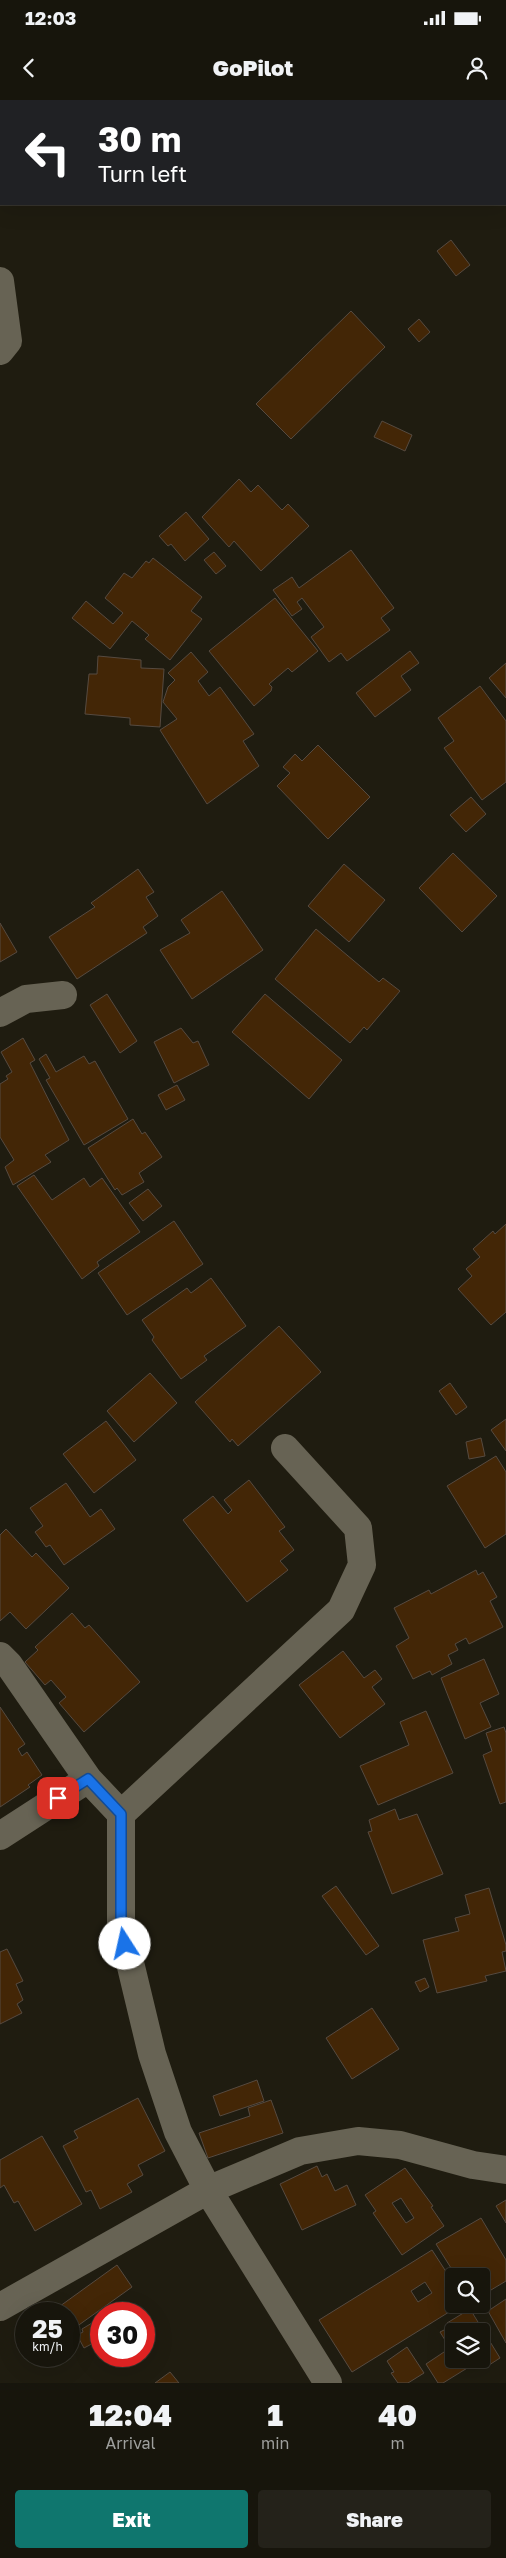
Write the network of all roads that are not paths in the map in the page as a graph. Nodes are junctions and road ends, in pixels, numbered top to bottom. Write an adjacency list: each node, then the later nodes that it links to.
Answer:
1 (0, 282): 2 (street)
2 (0, 351)
3 (63, 995): 4 (street)
4 (0, 1013)
5 (285, 1448): 8 (street)
6 (0, 1656): 7 (street)
7 (88, 1779): 8 (street); 9 (street)
8 (121, 1814): 11 (street)
9 (0, 1836)
10 (506, 2170): 11 (street)
11 (208, 2190): 12 (street); 13 (street)
12 (0, 2307)
13 (328, 2383)

